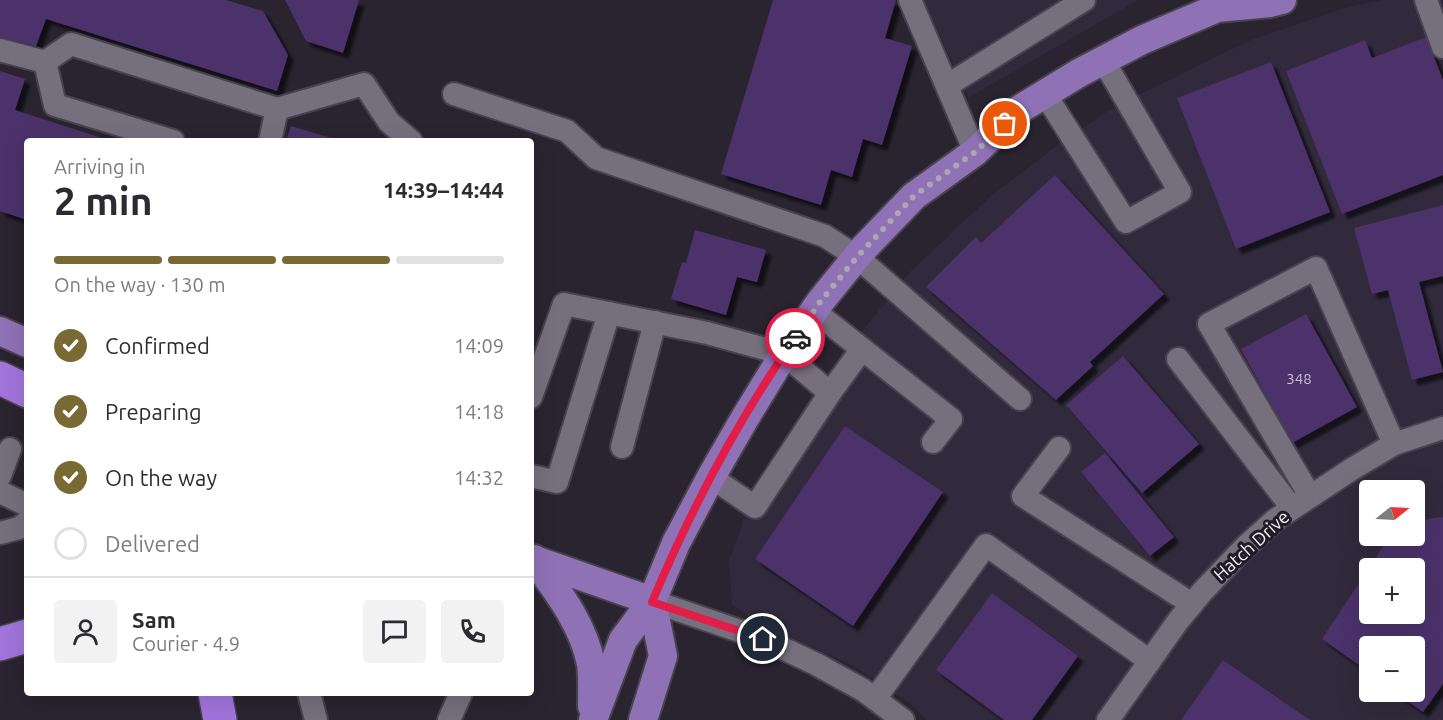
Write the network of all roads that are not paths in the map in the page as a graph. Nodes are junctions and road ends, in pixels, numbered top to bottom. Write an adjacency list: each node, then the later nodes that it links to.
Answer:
1 (910, 0): 10 (street)
2 (1084, 0): 10 (street)
3 (1282, 0): 5 (main road)
4 (1426, 0): 6 (street)
5 (1218, 3): 8 (main road)
6 (1443, 47)
7 (0, 50): 9 (street)
8 (1103, 60): 12 (main road); 12 (street)
9 (45, 62): 13 (street); 14 (street)
10 (948, 85): 17 (street)
11 (454, 94): 18 (street)
12 (1045, 94): 17 (main road)
13 (277, 109): 15 (street); 16 (street)
14 (163, 138)
15 (271, 138)
16 (408, 138)
17 (975, 152): 18 (main road)
18 (857, 257): 19 (main road); 32 (street)
19 (814, 311): 24 (street); 25 (main road)
20 (609, 313): 21 (street); 30 (street); 40 (street)
21 (655, 322): 25 (street); 36 (street)
22 (0, 331): 23 (main road)
23 (24, 342)
24 (862, 349): 31 (street); 34 (street)
25 (784, 354): 31 (street); 41 (main road)
26 (1178, 359): 43 (street)
27 (0, 377): 28 (main road); 29 (highway)
28 (24, 384)
29 (24, 389)
30 (534, 389)
31 (830, 393): 41 (street)
32 (1020, 399)
33 (1443, 428): 35 (street, Hatch Drive)
34 (933, 442)
35 (1394, 444): 43 (street, Hatch Drive); 43 (street)
36 (622, 447)
37 (1059, 448): 50 (street)
38 (10, 449): 39 (street)
39 (0, 476)
40 (534, 477)
41 (711, 477): 49 (main road)
42 (0, 492): 44 (street)
43 (1301, 502): 50 (street, Hatch Drive)
44 (24, 504)
45 (24, 524): 46 (street)
46 (0, 533)
47 (534, 559): 49 (main road)
48 (534, 560): 63 (main road)
49 (652, 602): 58 (street); 63 (main road); 64 (main road)
50 (1192, 604): 53 (street, Hatch Drive)
51 (24, 637): 52 (highway)
52 (0, 644)
53 (1150, 661): 58 (street); 66 (street, Hatch Drive)
54 (216, 696): 59 (highway)
55 (223, 696): 60 (highway)
56 (310, 696): 61 (street)
57 (460, 696): 62 (street)
58 (874, 699): 65 (street)
59 (220, 720)
60 (225, 720)
61 (316, 720)
62 (449, 720)
63 (593, 720)
64 (643, 720)
65 (903, 720)
66 (1108, 720)

